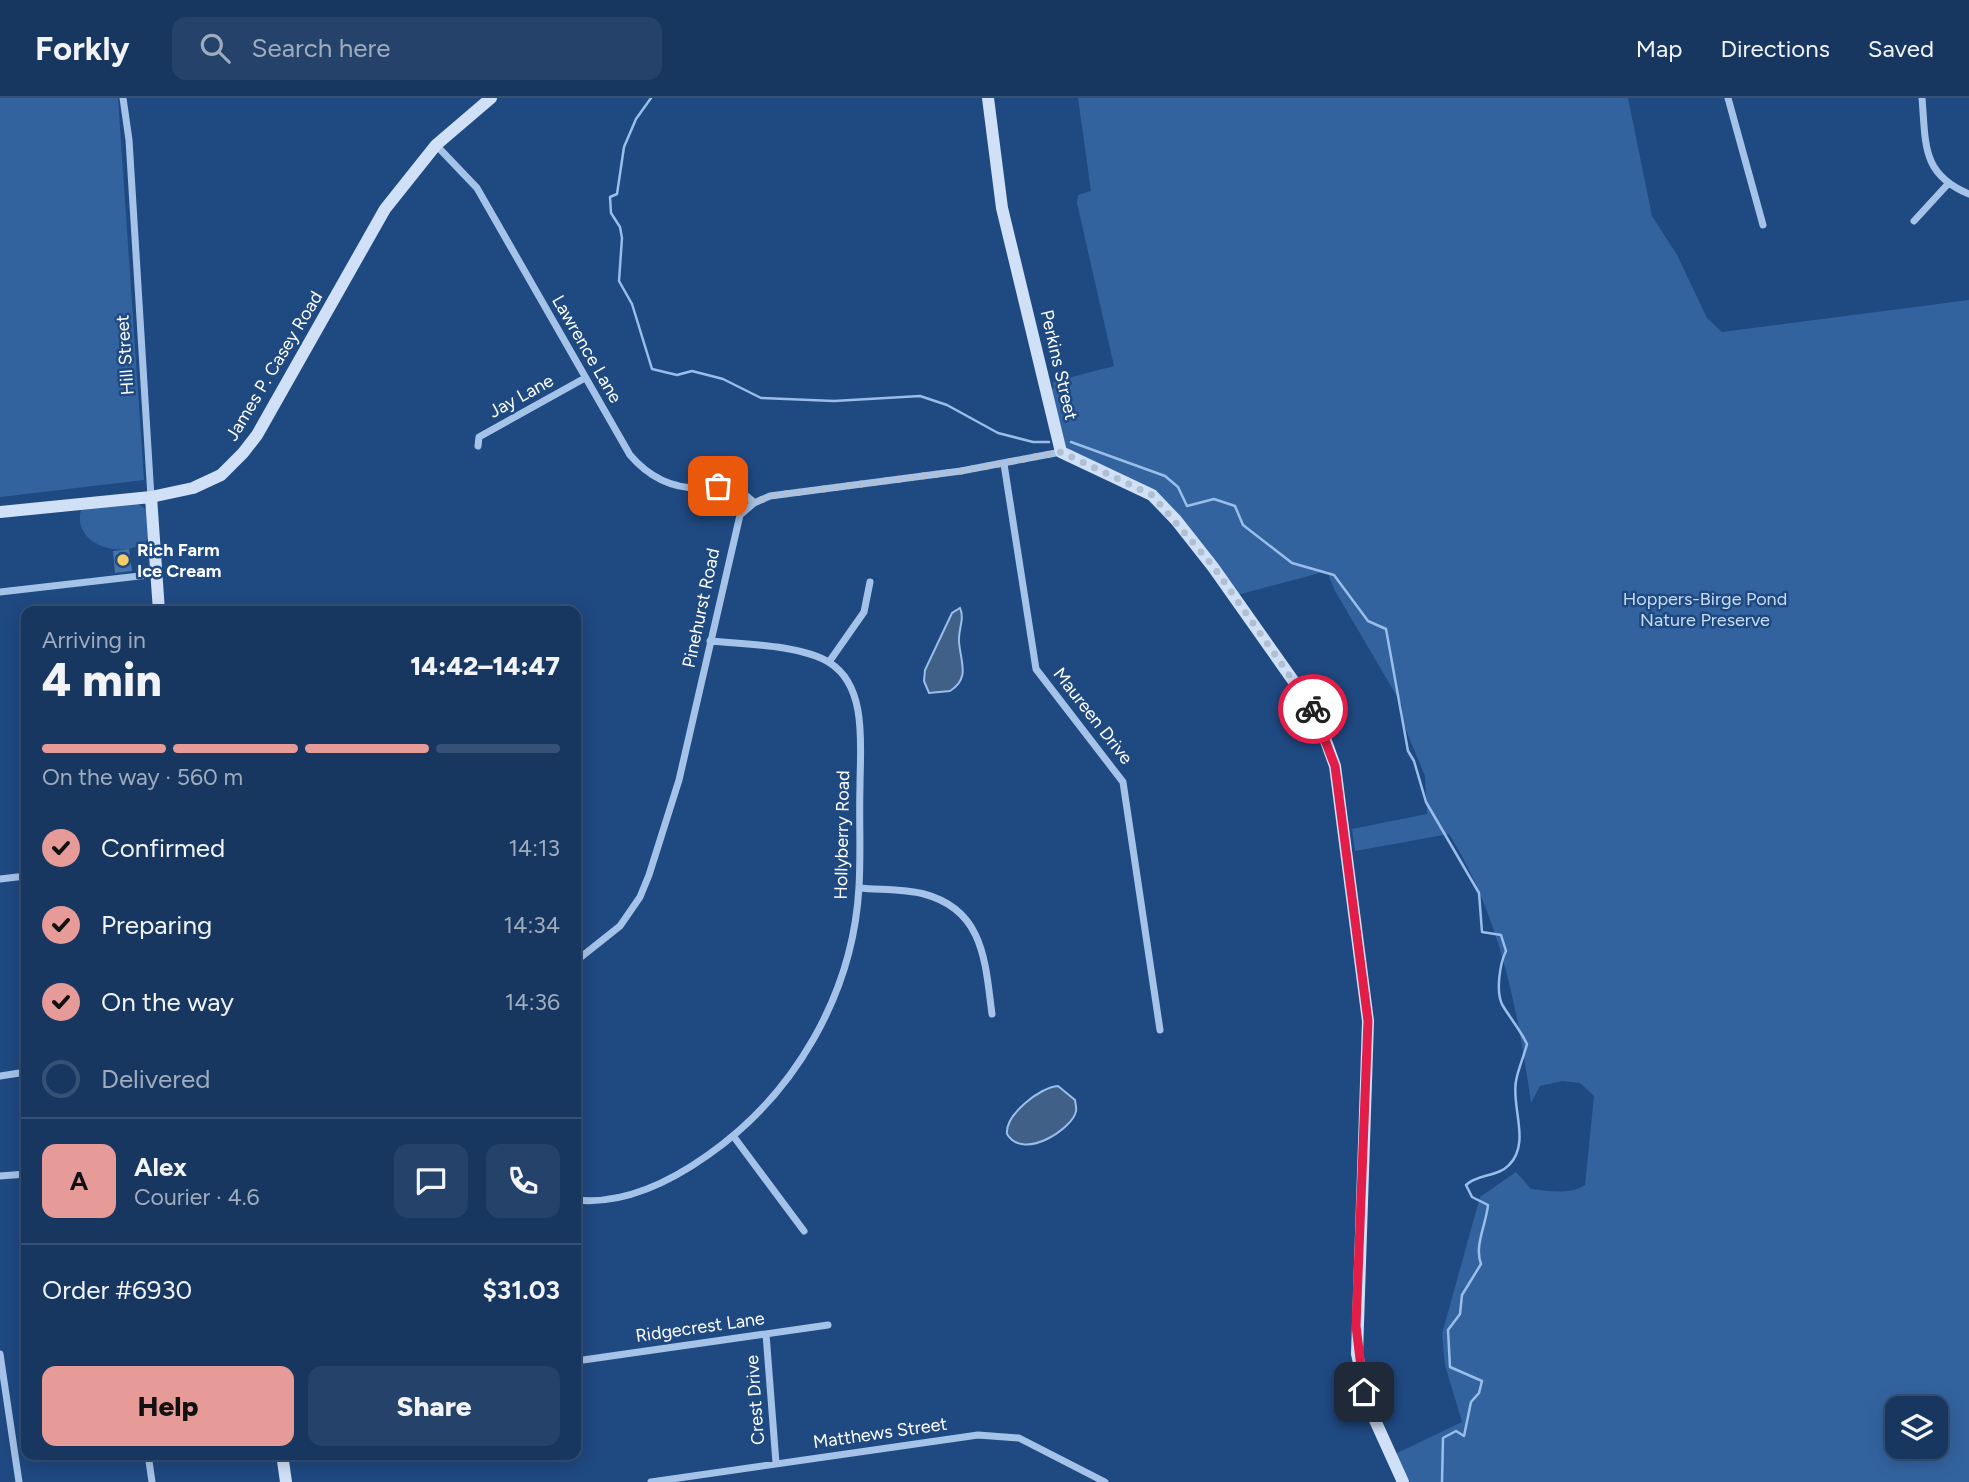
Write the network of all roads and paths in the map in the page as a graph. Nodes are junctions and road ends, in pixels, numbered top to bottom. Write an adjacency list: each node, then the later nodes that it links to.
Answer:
1 (123, 98): 15 (street, Hill Street)
2 (491, 98): 6 (street, James P. Casey Road)
3 (988, 98): 13 (street, Perkins Street)
4 (1728, 98): 10 (street)
5 (1922, 98): 7 (street)
6 (436, 145): 11 (street, Lawrence Lane); 15 (street, James P. Casey Road)
7 (1947, 185): 8 (street); 9 (street)
8 (1969, 194)
9 (1914, 221)
10 (1762, 225)
11 (586, 378): 12 (street, Jay Lane); 16 (street, Lawrence Lane)
12 (478, 446)
13 (1061, 452): 14 (street); 49 (street)
14 (1004, 464): 16 (street); 29 (street, Maureen Drive)
15 (151, 497): 17 (street, James P. Casey Road); 18 (street, Hill Street)
16 (754, 503): 22 (street, Pinehurst Road)
17 (0, 512)
18 (157, 574): 20 (street); 21 (street, Hill Street)
19 (870, 582): 23 (street)
20 (0, 592)
21 (159, 606)
22 (710, 641): 23 (street); 27 (street, Pinehurst Road)
23 (829, 662): 26 (street, Hollyberry Road)
24 (21, 877): 25 (street)
25 (0, 879)
26 (859, 888): 28 (street); 32 (street, Hollyberry Road)
27 (581, 957)
28 (992, 1014)
29 (1160, 1030)
30 (21, 1073): 31 (street)
31 (0, 1076)
32 (734, 1137): 35 (street, Hollyberry Road); 36 (street)
33 (21, 1174): 34 (street)
34 (0, 1176)
35 (581, 1200)
36 (804, 1231)
37 (828, 1325): 38 (street, Ridgecrest Lane)
38 (766, 1334): 40 (street, Ridgecrest Lane); 43 (street, Crest Drive)
39 (0, 1353): 44 (street)
40 (581, 1360)
41 (149, 1460): 45 (street)
42 (283, 1460): 46 (street)
43 (776, 1463): 47 (street, Matthews Street); 48 (street, Matthews Street)
44 (19, 1482)
45 (152, 1482)
46 (286, 1482)
47 (650, 1482)
48 (1105, 1482)
49 (1403, 1482)

